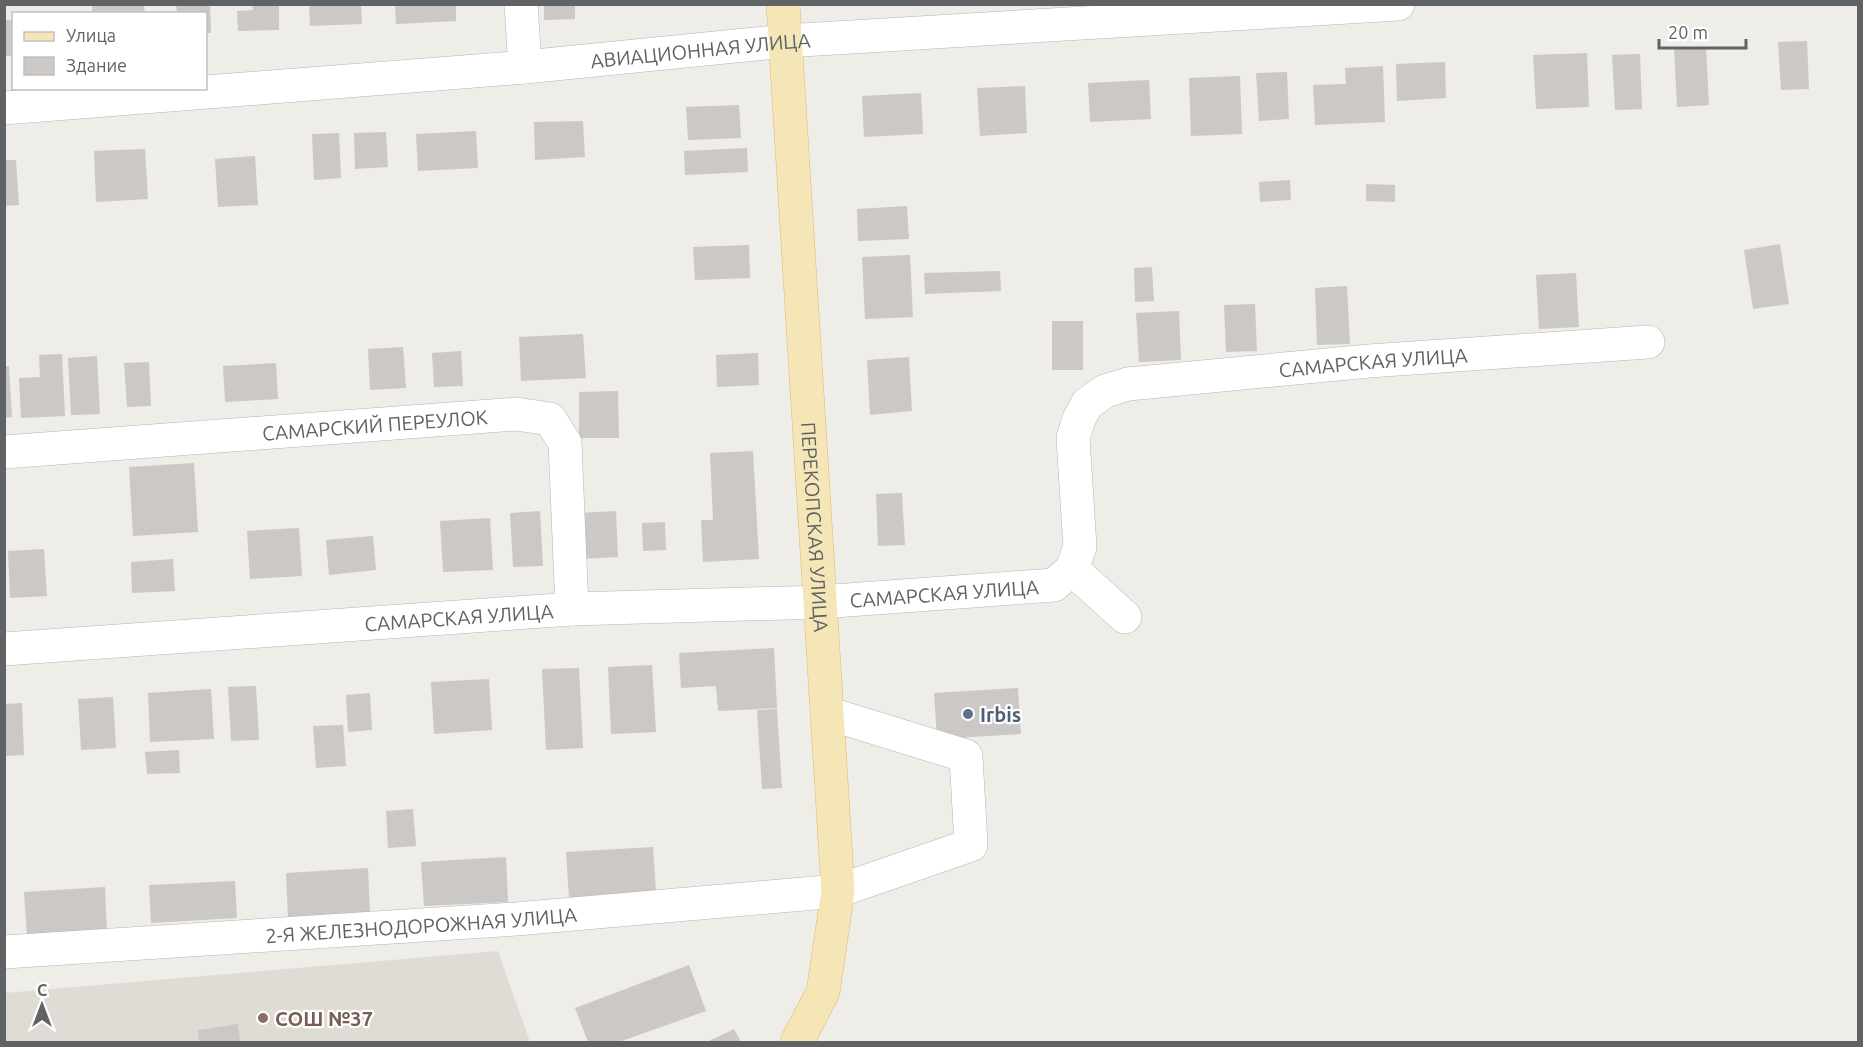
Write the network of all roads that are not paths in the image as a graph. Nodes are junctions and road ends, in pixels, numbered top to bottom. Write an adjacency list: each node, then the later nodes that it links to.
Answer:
1 (520, 4): 5 (street)
2 (783, 4): 4 (main road, ПЕРЕКОПСКАЯ УЛИЦА)
3 (1398, 4): 4 (street, АВИАЦИОННАЯ УЛИЦА)
4 (785, 41): 5 (street, АВИАЦИОННАЯ УЛИЦА); 10 (main road, ПЕРЕКОПСКАЯ УЛИЦА)
5 (525, 67): 6 (street, АВИАЦИОННАЯ УЛИЦА)
6 (4, 108)
7 (1648, 342): 9 (street, САМАРСКАЯ УЛИЦА)
8 (4, 452): 11 (street, САМАРСКИЙ ПЕРЕУЛОК)
9 (1072, 569): 10 (street, САМАРСКАЯ УЛИЦА); 12 (street)
10 (820, 602): 11 (street, САМАРСКАЯ УЛИЦА); 14 (main road, ПЕРЕКОПСКАЯ УЛИЦА)
11 (572, 609): 13 (street, САМАРСКАЯ УЛИЦА)
12 (1125, 617)
13 (4, 649)
14 (827, 713): 15 (main road, ПЕРЕКОПСКАЯ УЛИЦА); 15 (street, 2-Я ЖЕЛЕЗНОДОРОЖНАЯ УЛИЦА)
15 (838, 891): 16 (street, 2-Я ЖЕЛЕЗНОДОРОЖНАЯ УЛИЦА); 17 (main road, ПЕРЕКОПСКАЯ УЛИЦА)
16 (4, 952)
17 (797, 1042)

